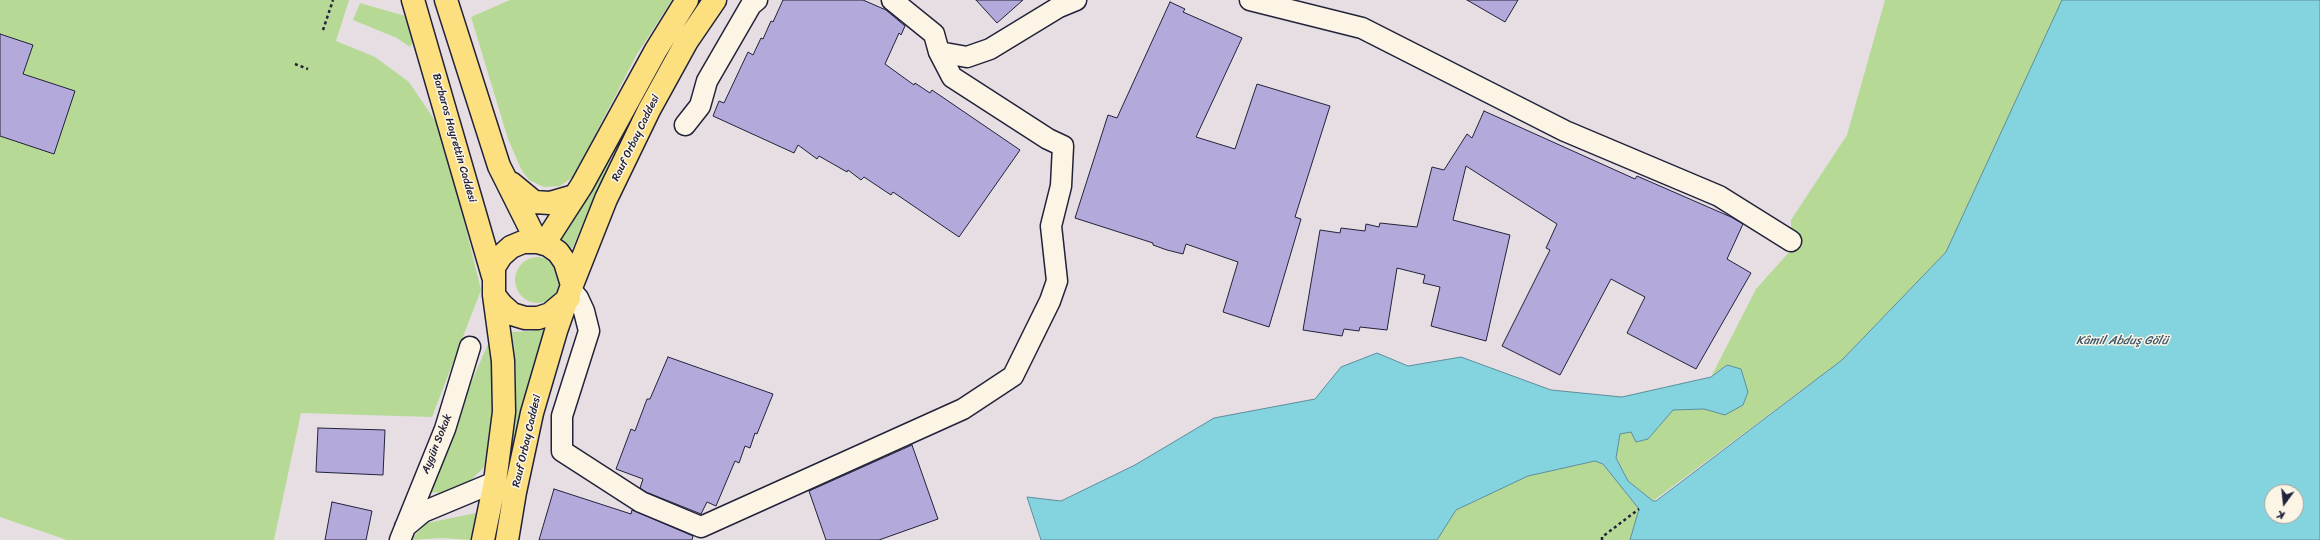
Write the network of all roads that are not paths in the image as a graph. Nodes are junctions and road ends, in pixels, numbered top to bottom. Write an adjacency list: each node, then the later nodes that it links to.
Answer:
1 (413, 0): 15 (main road, Barbaros Hayrettin Caddesi)
2 (446, 0): 11 (main road)
3 (687, 0): 12 (main road, Rauf Orbay Caddesi)
4 (715, 0): 16 (main road, Rauf Orbay Caddesi)
5 (757, 0): 10 (street)
6 (892, 0): 9 (street)
7 (1076, 0): 9 (street)
8 (1250, 0): 13 (street)
9 (939, 52): 16 (street)
10 (685, 125)
11 (503, 175): 12 (main road); 14 (main road)
12 (574, 196): 14 (main road, Rauf Orbay Caddesi)
13 (1791, 242)
14 (540, 243): 15 (main road); 16 (main road)
15 (494, 286): 16 (main road, Rauf Orbay Caddesi); 18 (main road, Rauf Orbay Caddesi)
16 (571, 291): 21 (main road, Rauf Orbay Caddesi)
17 (470, 347): 19 (street, Aygün Sokak)
18 (495, 482): 19 (street); 20 (main road, Rauf Orbay Caddesi)
19 (402, 534)
20 (483, 540)
21 (507, 540)

